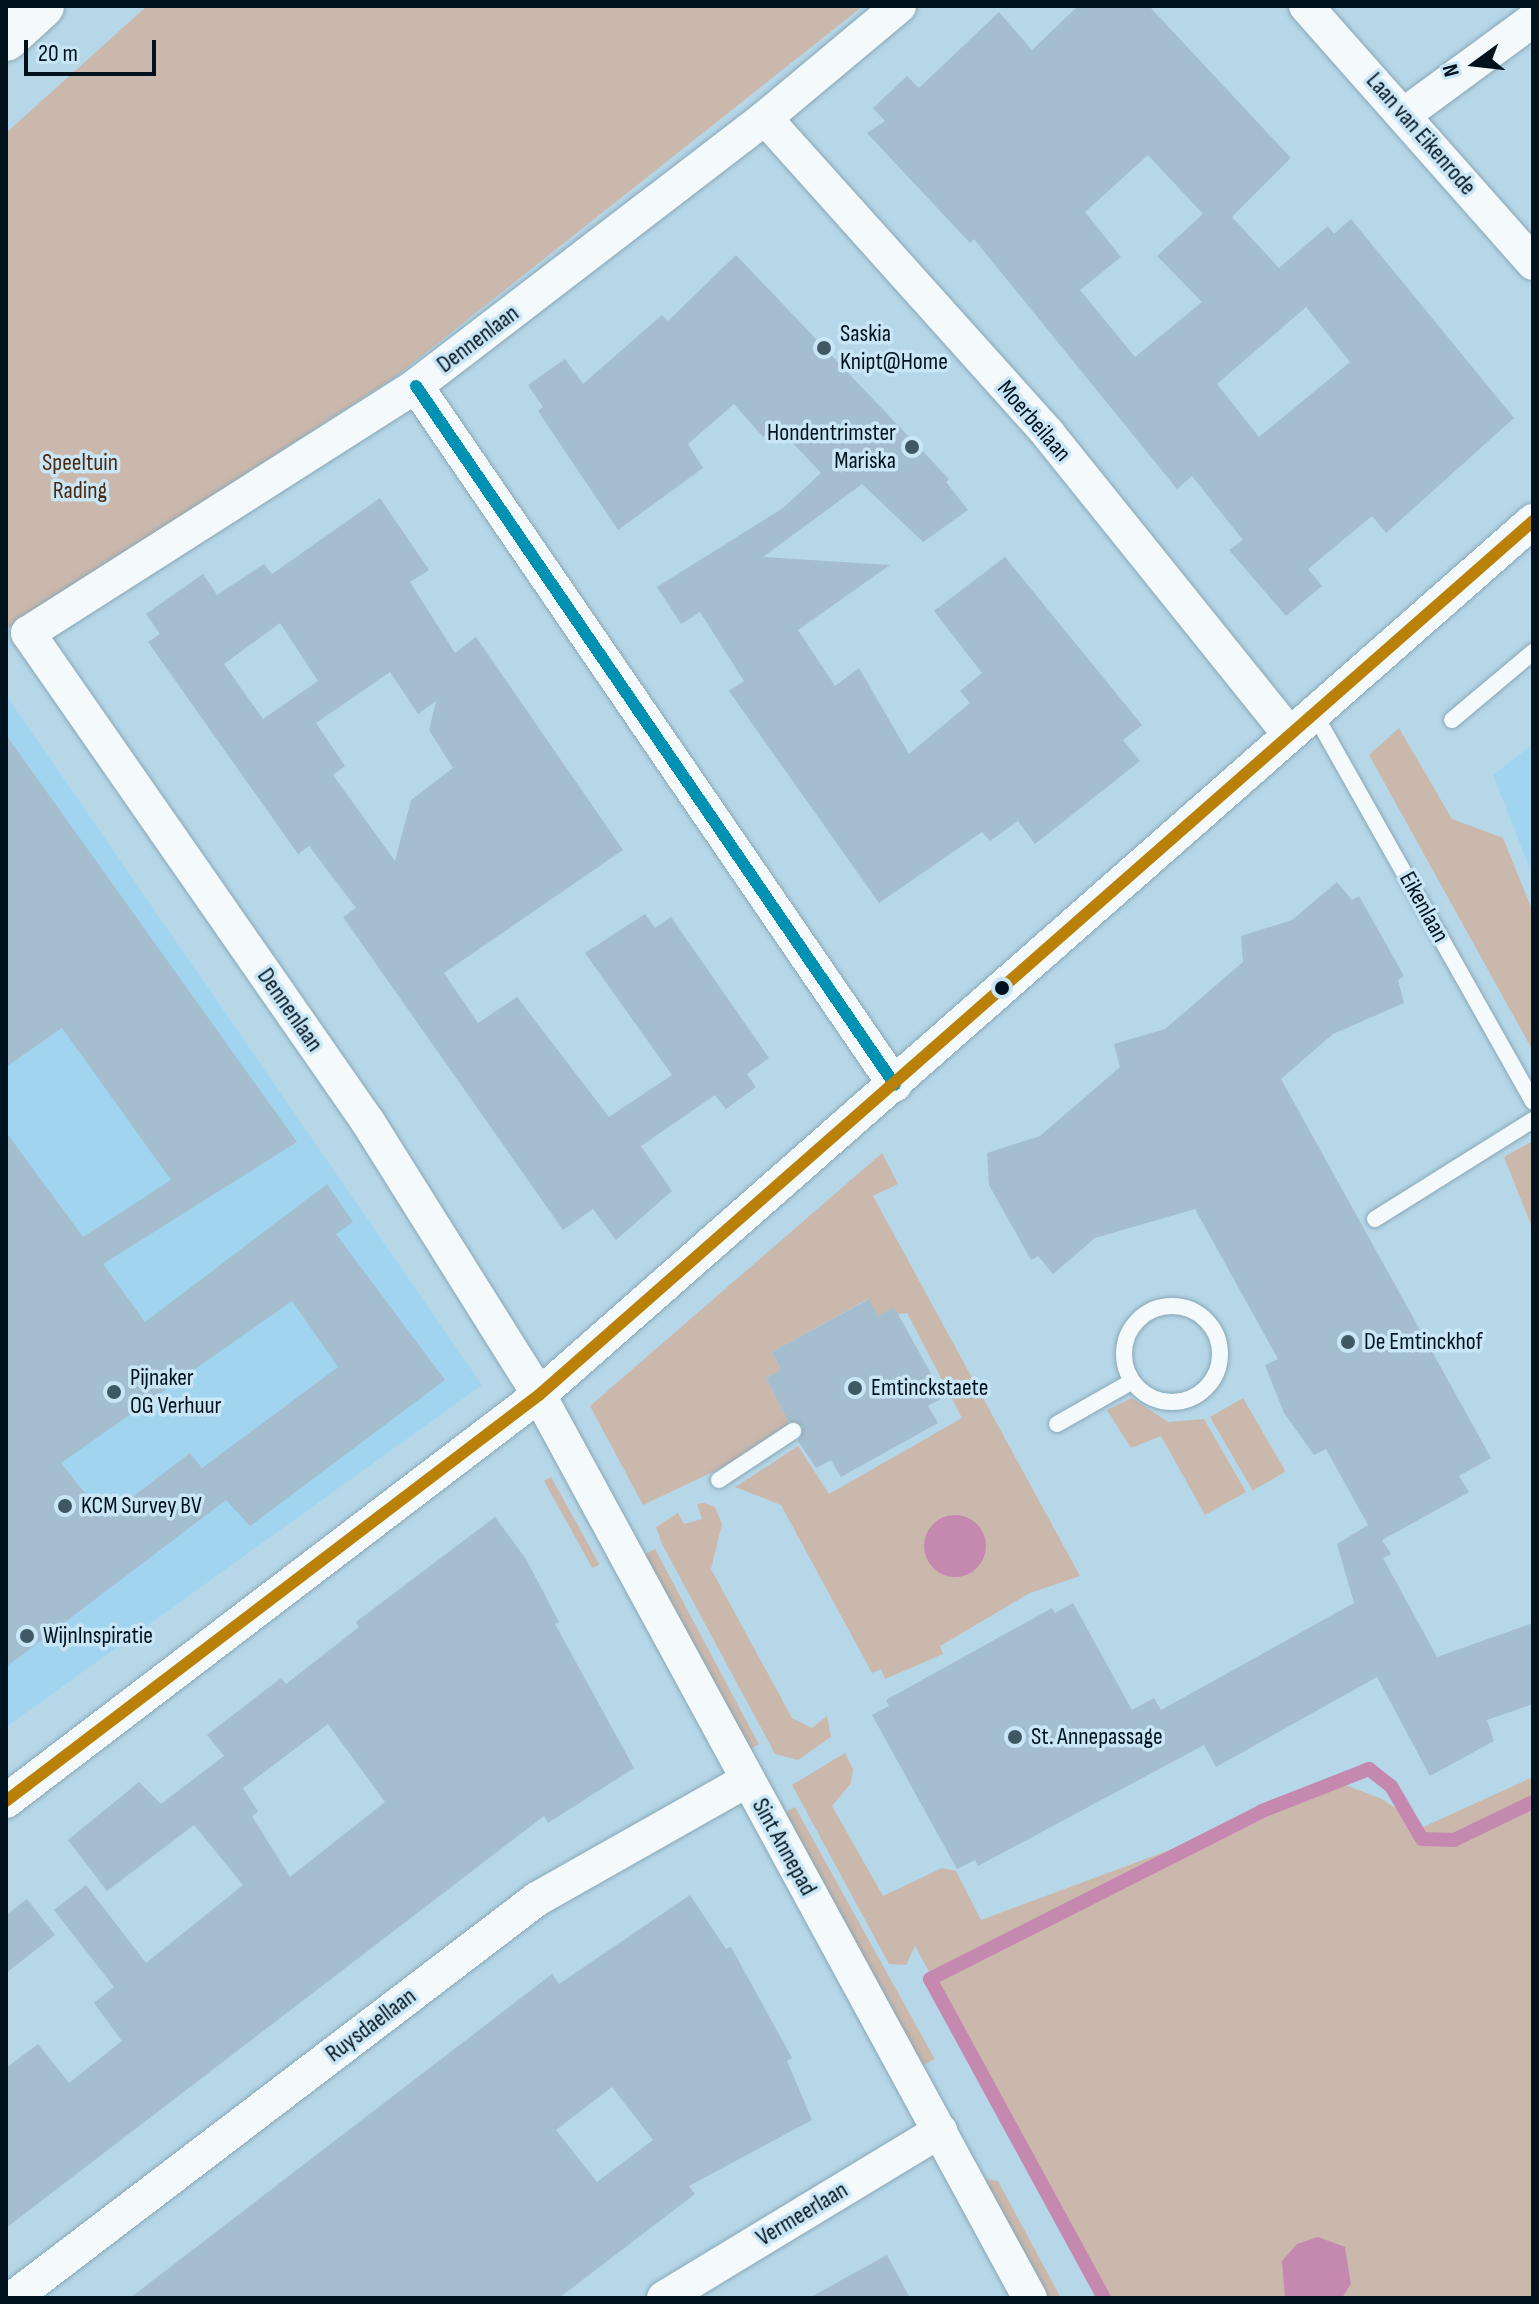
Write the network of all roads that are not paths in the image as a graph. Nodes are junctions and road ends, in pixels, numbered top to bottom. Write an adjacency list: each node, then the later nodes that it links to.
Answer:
1 (42, 6): 5 (main road)
2 (899, 6): 7 (street, Dennenlaan)
3 (1306, 6): 6 (street, Laan van Eikenrode)
4 (1533, 20): 6 (street)
5 (6, 39)
6 (1405, 114): 8 (street, Laan van Eikenrode)
7 (765, 118): 9 (street, Dennenlaan); 14 (street, Moerbeilaan)
8 (1533, 263)
9 (416, 386): 11 (street, Dennenlaan); 15 (street)
10 (1533, 521): 14 (street)
11 (17, 635): 20 (street, Dennenlaan)
12 (1533, 652): 13 (lane)
13 (1452, 720)
14 (1302, 723): 15 (street); 16 (lane, Eikenlaan)
15 (895, 1085): 20 (street)
16 (1533, 1102)
17 (1533, 1120): 18 (lane)
18 (1375, 1219)
19 (1131, 1382): 19 (lane); 21 (lane)
20 (539, 1395): 24 (street, Sint Annepad); 25 (street)
21 (1057, 1424)
22 (793, 1431): 23 (lane)
23 (719, 1480)
24 (747, 1780): 26 (street, Sint Annepad); 27 (street, Ruysdaellaan)
25 (6, 1801)
26 (940, 2131): 28 (street, Vermeerlaan); 29 (street, Sint Annepad)
27 (13, 2298)
28 (664, 2298)
29 (1030, 2298)

